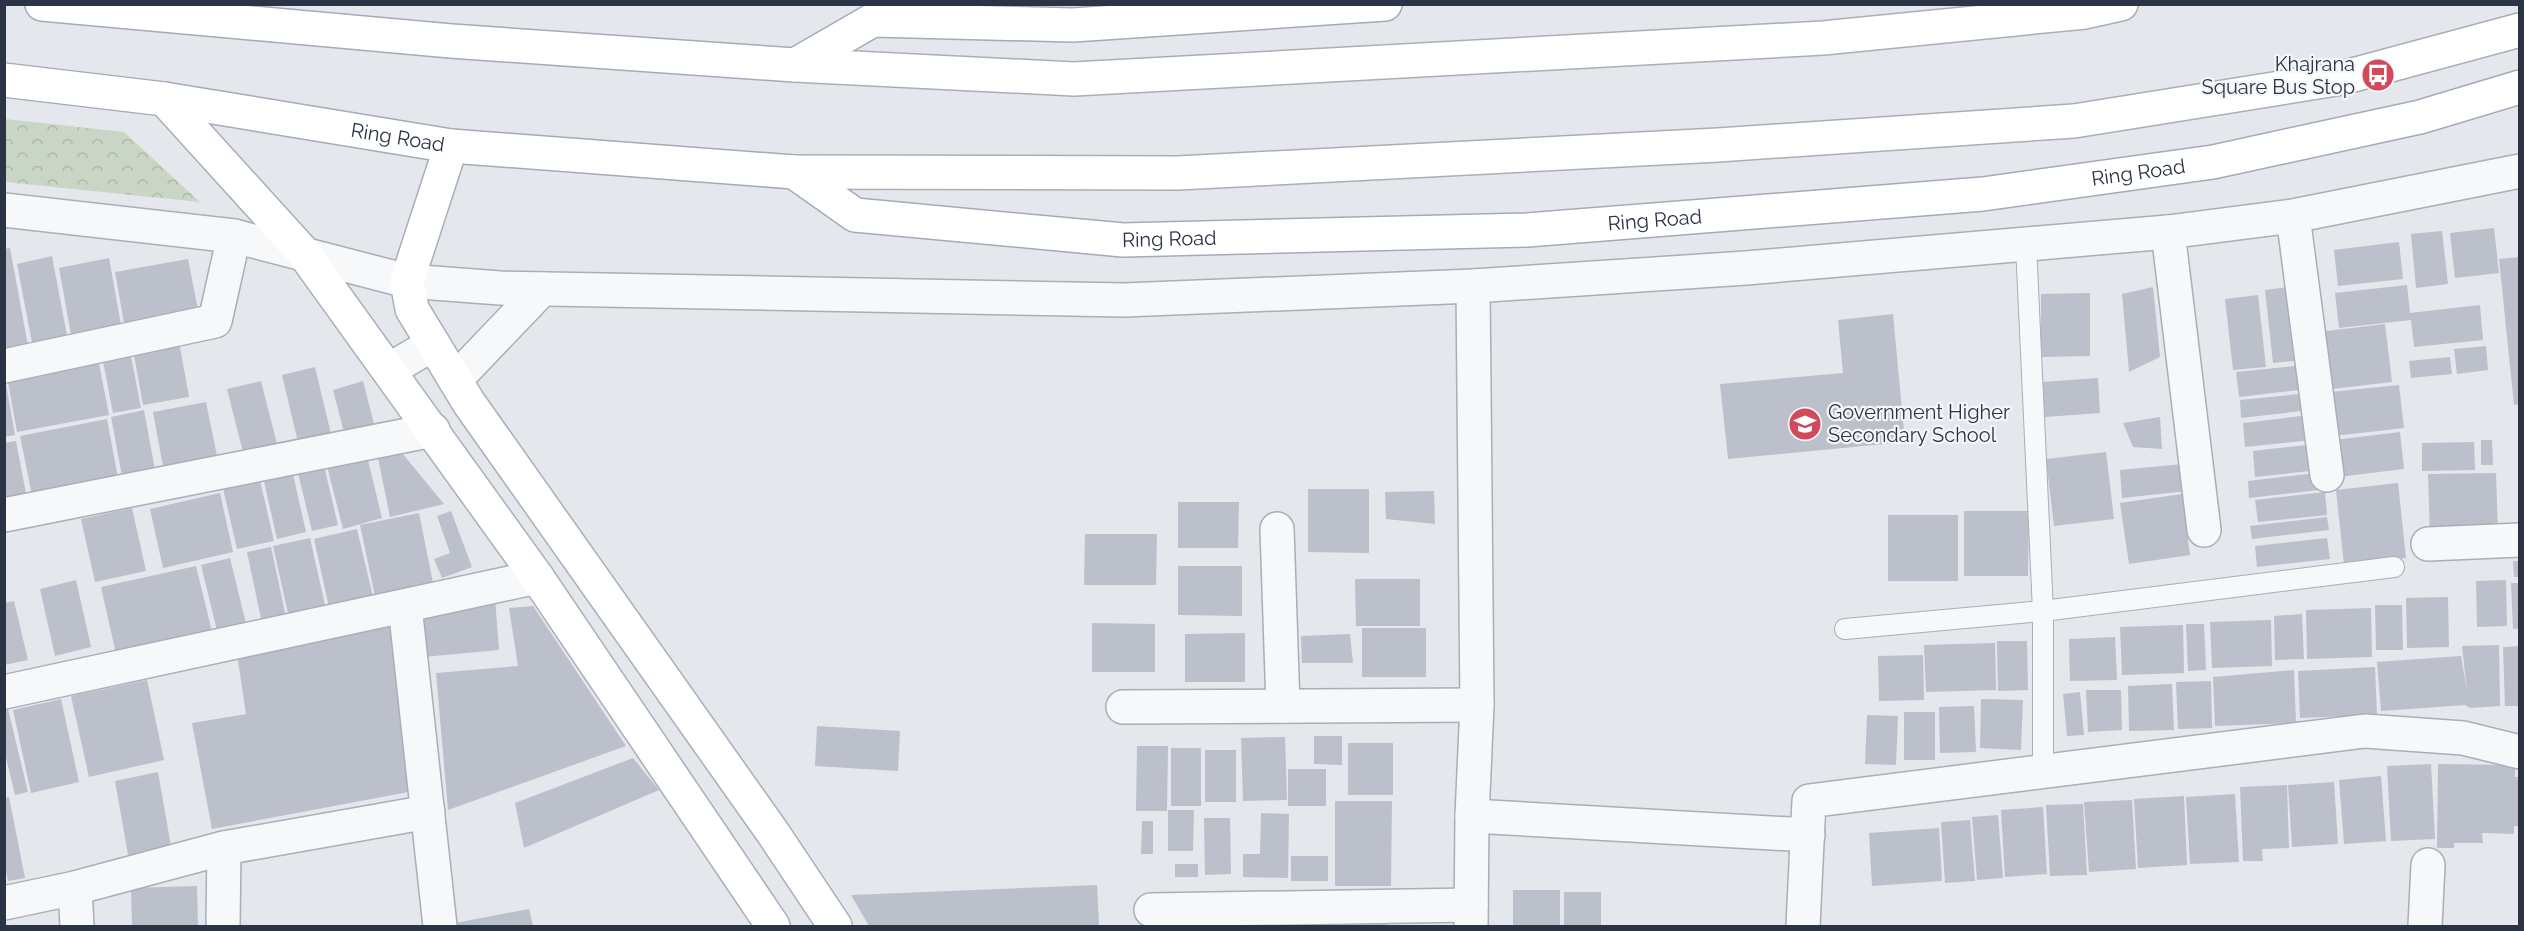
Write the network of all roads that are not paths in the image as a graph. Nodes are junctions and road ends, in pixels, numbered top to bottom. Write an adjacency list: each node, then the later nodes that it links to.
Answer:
1 (42, 4): 4 (main road)
2 (1385, 4): 6 (main road)
3 (2121, 4): 6 (main road)
4 (206, 13): 6 (main road)
5 (2520, 30): 12 (main road, Ring Road)
6 (795, 65)
7 (4, 80): 9 (main road, Ring Road)
8 (2520, 87): 12 (main road, Ring Road)
9 (164, 99): 10 (main road, Ring Road); 18 (main road)
10 (451, 146): 12 (main road, Ring Road); 19 (main road)
11 (2520, 171): 14 (street)
12 (794, 172)
13 (4, 210): 16 (street)
14 (2293, 216): 15 (street); 27 (street)
15 (2168, 232): 17 (street); 30 (street)
16 (234, 236): 18 (street); 23 (street)
17 (2026, 245): 20 (street); 36 (lane)
18 (303, 252): 19 (street); 24 (main road)
19 (407, 280): 21 (street); 22 (main road)
20 (1473, 286): 21 (street); 39 (street)
21 (542, 289): 25 (street)
22 (433, 344): 24 (street); 25 (main road)
23 (4, 366)
24 (389, 370): 26 (main road)
25 (455, 380): 58 (main road)
26 (433, 430): 28 (street); 34 (main road)
27 (2327, 475)
28 (4, 515)
29 (1277, 529): 40 (street)
30 (2204, 530)
31 (2520, 540): 32 (street)
32 (2428, 544)
33 (2394, 567): 36 (lane)
34 (537, 577): 35 (street); 57 (main road)
35 (405, 606): 38 (street); 44 (street)
36 (2043, 611): 37 (lane); 43 (lane)
37 (1845, 629)
38 (4, 692)
39 (1477, 705): 40 (street); 45 (street)
40 (1283, 706): 41 (street)
41 (1123, 707)
42 (2520, 752): 43 (street)
43 (2043, 770): 46 (street)
44 (428, 812): 47 (street); 56 (street)
45 (1472, 816): 46 (street); 52 (street)
46 (1808, 834): 53 (street)
47 (224, 848): 49 (street); 55 (street)
48 (2428, 865): 59 (street)
49 (75, 888): 50 (street); 54 (street)
50 (4, 903)
51 (1151, 910): 52 (street)
52 (1471, 916)
53 (1806, 926)
54 (77, 927)
55 (223, 927)
56 (440, 927)
57 (773, 927)
58 (835, 927)
59 (2425, 927)

